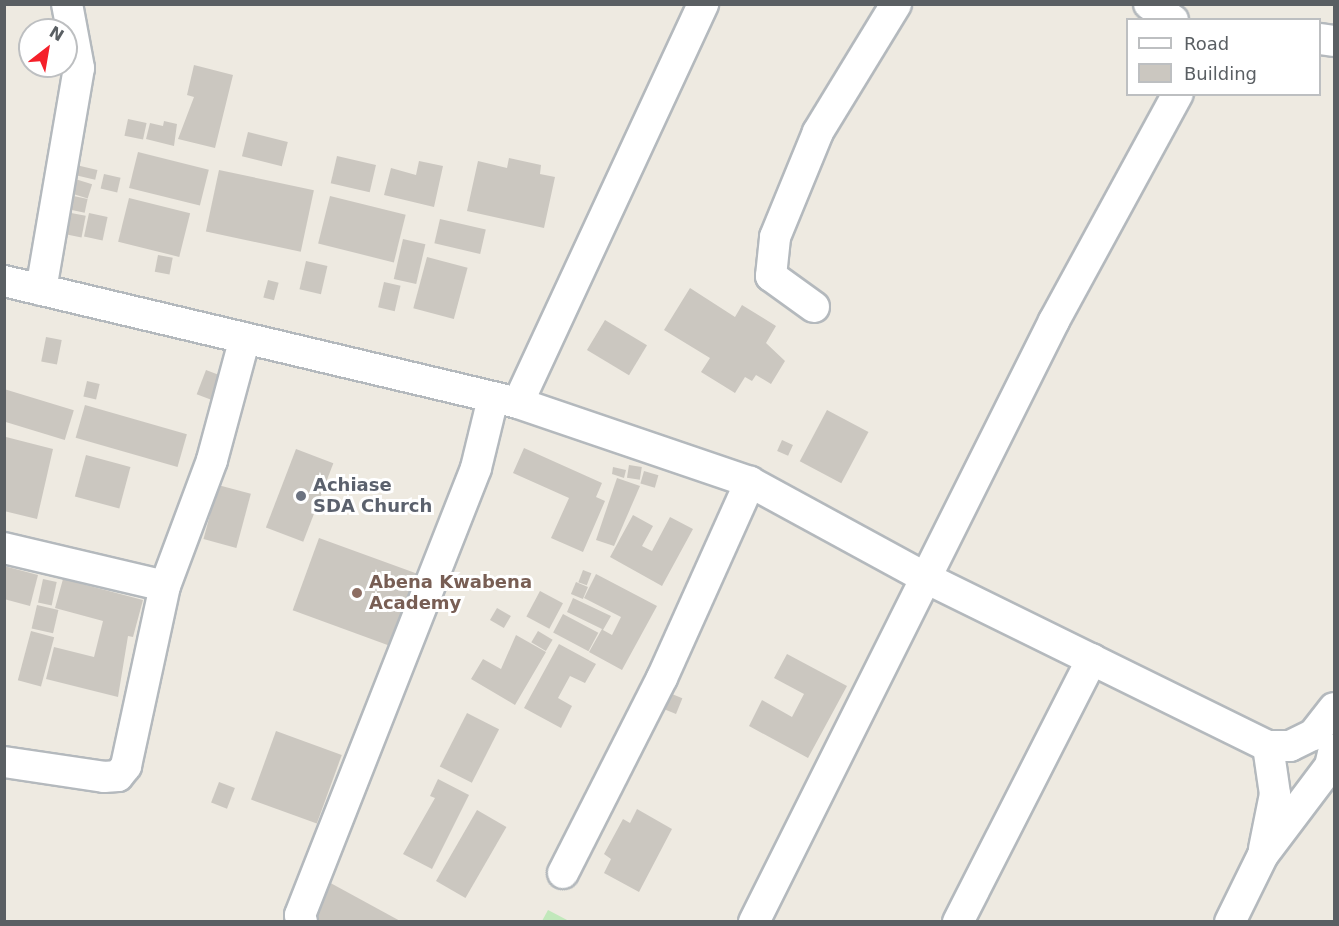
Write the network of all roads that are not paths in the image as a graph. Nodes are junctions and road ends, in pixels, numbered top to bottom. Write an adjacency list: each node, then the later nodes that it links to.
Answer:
1 (67, 4): 8 (street)
2 (703, 4): 11 (street)
3 (896, 4): 9 (street)
4 (1149, 4): 5 (street)
5 (1170, 18)
6 (1177, 96): 14 (street)
7 (4, 281): 8 (street)
8 (41, 290): 10 (street)
9 (814, 307)
10 (245, 338): 11 (street); 15 (street)
11 (505, 401): 12 (street); 23 (street)
12 (750, 482): 14 (street); 22 (street)
13 (4, 548): 15 (street)
14 (928, 579): 16 (street); 24 (street)
15 (165, 586): 20 (street)
16 (1092, 659): 18 (street); 25 (street)
17 (1335, 708): 18 (street)
18 (1268, 746): 21 (street)
19 (1333, 761): 21 (street)
20 (4, 762)
21 (1263, 855): 26 (street)
22 (562, 873)
23 (302, 921)
24 (754, 921)
25 (958, 921)
26 (1230, 921)

